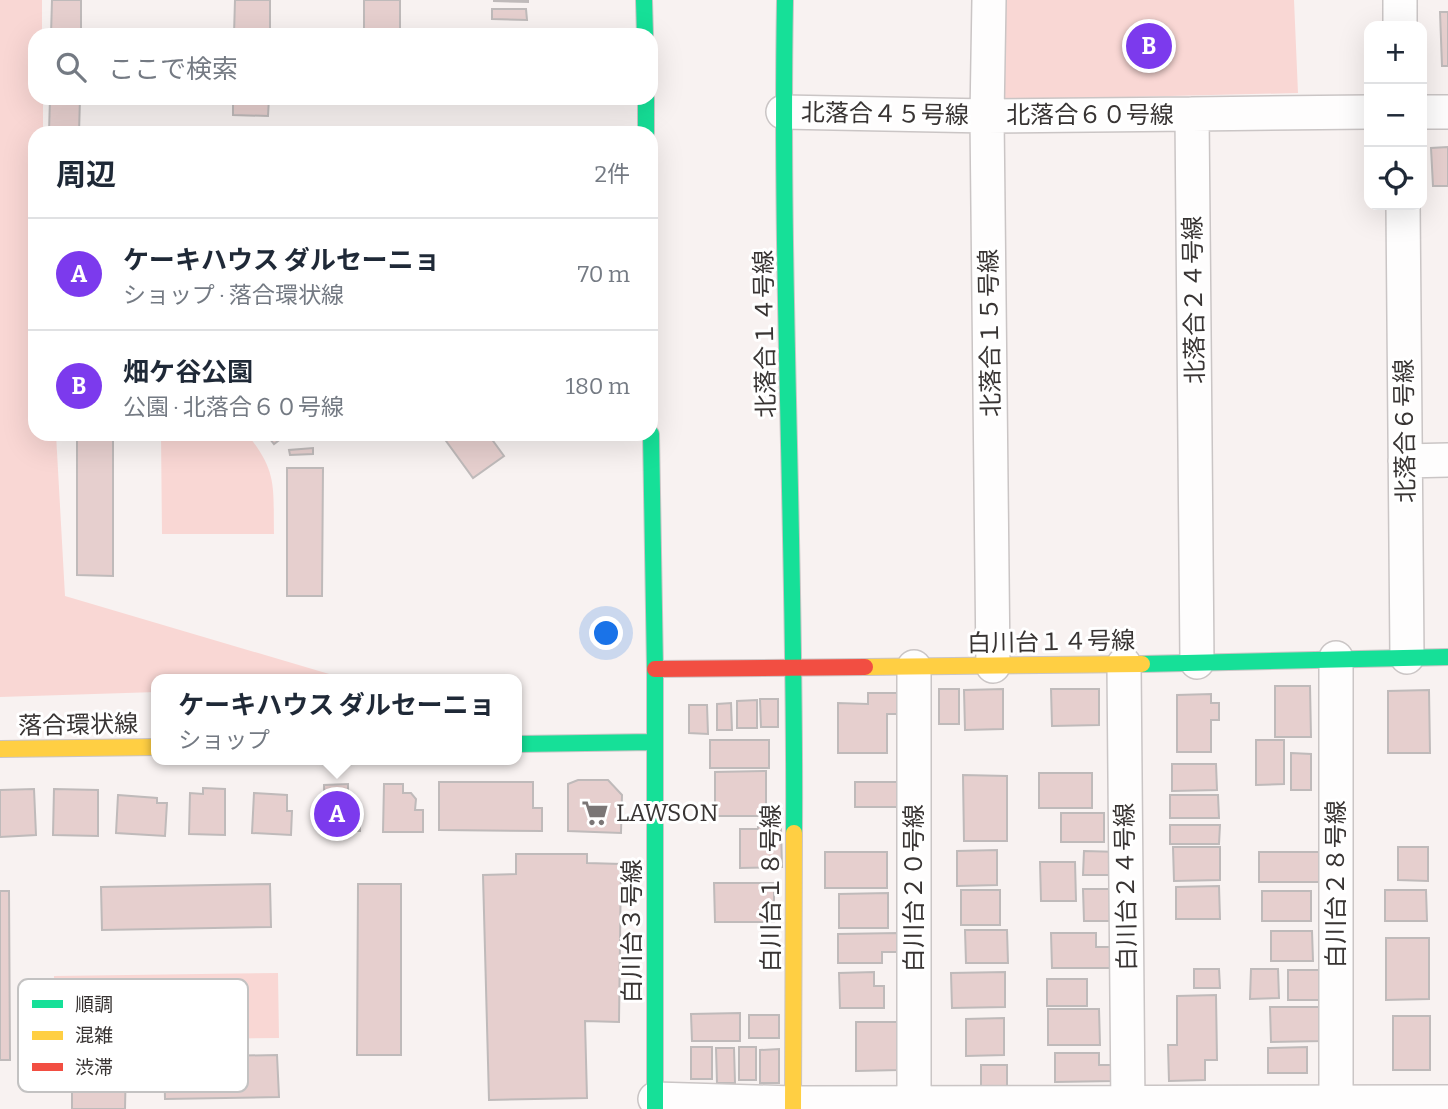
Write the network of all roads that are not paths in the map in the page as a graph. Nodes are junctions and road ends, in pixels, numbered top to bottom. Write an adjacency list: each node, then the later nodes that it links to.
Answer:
1 (644, 0): 6 (street)
2 (785, 0): 8 (street, 北落合１４号線)
3 (989, 0): 13 (street, 北落合１５号線)
4 (1400, 0): 5 (street)
5 (1400, 21)
6 (645, 28)
7 (646, 105): 14 (street)
8 (783, 112): 13 (street, 北落合４５号線); 26 (street, 北落合１４号線)
9 (1364, 112): 12 (street)
10 (1427, 112): 11 (street)
11 (1448, 112)
12 (1192, 114): 13 (street, 北落合６０号線); 22 (street, 北落合２４号線)
13 (988, 116): 24 (street, 北落合１５号線)
14 (646, 126)
15 (1403, 210): 18 (street, 北落合６号線)
16 (651, 441): 27 (street, 白川台３号線)
17 (1448, 460): 18 (street)
18 (1405, 461): 19 (street, 北落合６号線)
19 (1407, 657): 20 (street, 白川台１４号線); 21 (street, 白川台１４号線)
20 (1448, 657)
21 (1336, 658): 22 (street, 白川台１４号線); 37 (street, 白川台２８号線)
22 (1198, 662): 23 (street, 白川台１４号線)
23 (1124, 664): 24 (street, 白川台１４号線); 36 (street, 白川台２４号線)
24 (993, 666): 25 (street, 白川台１４号線)
25 (914, 667): 26 (street, 白川台１４号線); 35 (street, 白川台２０号線)
26 (795, 668): 27 (street, 白川台１４号線); 34 (street, 白川台１８号線)
27 (655, 669): 28 (street, 白川台３号線)
28 (654, 742): 29 (street); 33 (street, 白川台３号線)
29 (522, 744)
30 (151, 747): 31 (street, 落合環状線)
31 (0, 749)
32 (1448, 1102): 37 (street)
33 (655, 1104): 34 (street)
34 (793, 1106): 35 (street)
35 (914, 1106): 36 (street)
36 (1128, 1106): 37 (street)
37 (1336, 1106)

